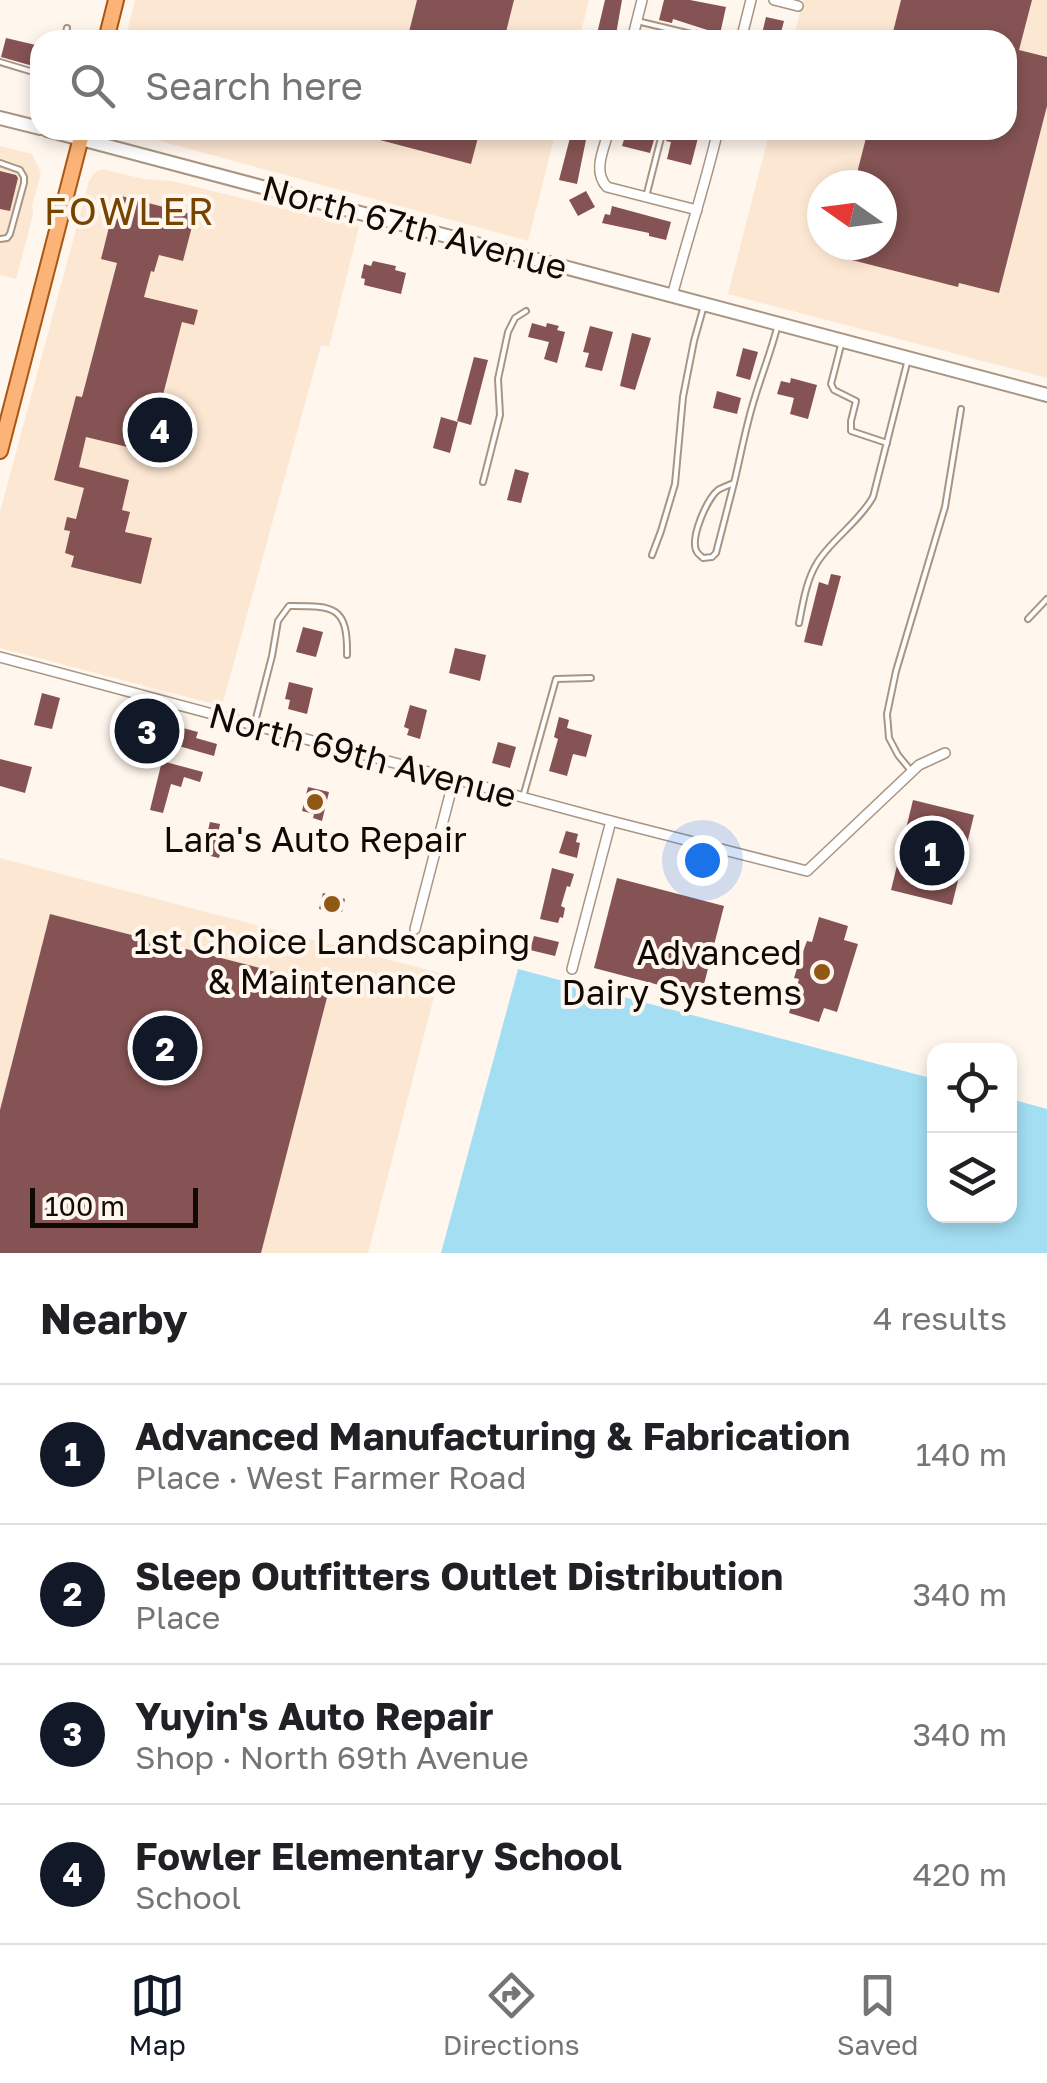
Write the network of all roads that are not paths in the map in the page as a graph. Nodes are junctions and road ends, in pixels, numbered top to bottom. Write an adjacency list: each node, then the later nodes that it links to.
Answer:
1 (116, 0): 7 (main road)
2 (642, 0): 6 (street)
3 (751, 0): 10 (street)
4 (774, 0): 5 (street)
5 (798, 6)
6 (636, 21): 8 (street); 9 (lane)
7 (108, 30)
8 (634, 30)
9 (665, 30)
10 (744, 30)
11 (0, 62): 12 (lane)
12 (30, 71)
13 (0, 118): 14 (main road, North 67th Avenue)
14 (30, 126)
15 (80, 140): 35 (main road)
16 (104, 140): 26 (main road, North 67th Avenue)
17 (606, 140): 21 (street)
18 (660, 140): 21 (lane)
19 (715, 140): 22 (street)
20 (0, 164): 23 (lane)
21 (646, 197): 22 (street)
22 (697, 210): 26 (street)
23 (12, 227): 24 (lane); 25 (lane)
24 (5, 229)
25 (0, 239)
26 (672, 296): 27 (main road, North 67th Avenue)
27 (704, 304): 29 (main road, North 67th Avenue); 38 (lane)
28 (526, 311): 36 (lane)
29 (778, 324): 30 (main road, North 67th Avenue); 37 (lane)
30 (843, 340): 31 (main road, North 67th Avenue); 34 (lane)
31 (908, 358): 32 (main road, North 67th Avenue); 34 (lane)
32 (1047, 395)
33 (960, 409): 47 (lane)
34 (887, 443): 41 (lane)
35 (0, 450)
36 (482, 482)
37 (734, 482): 37 (lane)
38 (652, 555)
39 (1047, 599): 40 (lane)
40 (1028, 619)
41 (799, 623)
42 (348, 654): 45 (lane)
43 (0, 658): 45 (street, North 69th Avenue)
44 (591, 678): 49 (lane)
45 (254, 726): 48 (street, North 69th Avenue)
46 (944, 753): 47 (street)
47 (912, 772): 50 (street, North 69th Avenue)
48 (454, 779): 49 (street, North 69th Avenue); 51 (street)
49 (523, 797): 50 (street, North 69th Avenue)
50 (611, 821): 52 (street)
51 (415, 929)
52 (572, 969)

